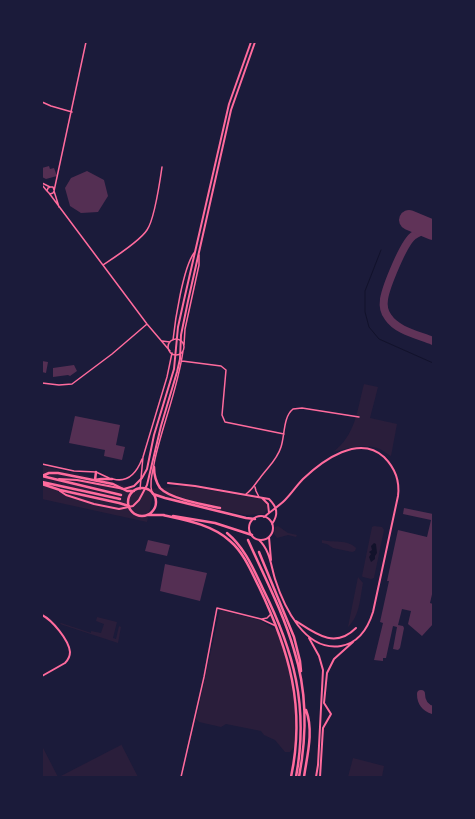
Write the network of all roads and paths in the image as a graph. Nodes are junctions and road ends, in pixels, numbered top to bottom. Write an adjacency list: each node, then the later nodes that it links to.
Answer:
1 (86, 42): 5 (street)
2 (251, 42): 14 (street)
3 (255, 42): 15 (street)
4 (42, 102): 5 (street)
5 (72, 112): 7 (street)
6 (162, 167): 16 (street)
7 (57, 182): 9 (street); 10 (street)
8 (42, 184): 9 (street); 11 (street)
9 (51, 187): 10 (street); 11 (street)
10 (54, 190): 12 (street); 13 (street)
11 (47, 191): 12 (street)
12 (49, 193): 13 (street)
13 (59, 208): 16 (street)
14 (195, 252): 19 (street); 33 (street)
15 (199, 253): 20 (street); 40 (street)
16 (104, 265): 17 (street)
17 (148, 324): 18 (street); 25 (street)
18 (160, 340): 19 (street); 21 (street)
19 (172, 341): 20 (street); 21 (street)
20 (184, 345): 22 (street)
21 (170, 351): 23 (street)
22 (183, 351): 23 (street); 24 (street)
23 (172, 353): 28 (street)
24 (182, 361): 27 (street); 30 (street)
25 (42, 383)
26 (359, 417): 27 (street)
27 (284, 434): 38 (street)
28 (143, 457): 34 (street); 39 (street)
29 (42, 464): 31 (street)
30 (154, 467): 42 (street); 49 (highway)
31 (96, 472): 34 (street); 35 (highway)
32 (42, 476): 33 (highway); 35 (highway)
33 (56, 479): 44 (highway)
34 (112, 479): 35 (highway)
35 (95, 480): 41 (highway)
36 (42, 483): 40 (highway); 46 (highway)
37 (168, 483): 43 (street)
38 (255, 485): 43 (street); 45 (street)
39 (140, 489): 41 (highway); 42 (highway)
40 (60, 490): 47 (highway)
41 (134, 491): 47 (highway)
42 (152, 493): 51 (highway); 54 (highway)
43 (246, 494): 45 (street)
44 (121, 495)
45 (259, 497): 48 (street); 50 (street)
46 (120, 499)
47 (129, 506): 51 (highway)
48 (276, 507): 50 (street); 55 (street); 70 (street)
49 (220, 508)
50 (269, 513): 53 (street)
51 (147, 515): 52 (highway)
52 (163, 515): 57 (highway); 63 (highway)
53 (264, 517): 54 (street); 55 (street)
54 (255, 519): 57 (street)
55 (272, 524): 58 (street)
56 (227, 533): 78 (highway)
57 (252, 535): 60 (street)
58 (269, 537): 60 (street); 62 (street)
59 (248, 540): 72 (highway)
60 (259, 540): 62 (street)
61 (259, 552): 72 (highway)
62 (271, 562): 66 (street)
63 (271, 613): 65 (street); 67 (highway)
64 (42, 615): 71 (street)
65 (261, 619): 67 (street); 76 (street)
66 (295, 621): 68 (street); 69 (street)
67 (277, 627): 77 (highway)
68 (356, 628)
69 (307, 636): 70 (street); 74 (street)
70 (354, 640): 75 (street)
71 (42, 676)
72 (301, 677): 73 (highway)
73 (304, 708): 79 (highway); 80 (highway)
74 (319, 753): 75 (street); 81 (street)
75 (322, 753): 82 (street)
76 (181, 777)
77 (291, 777)
78 (296, 777)
79 (299, 777)
80 (304, 777)
81 (316, 777)
82 (320, 777)

